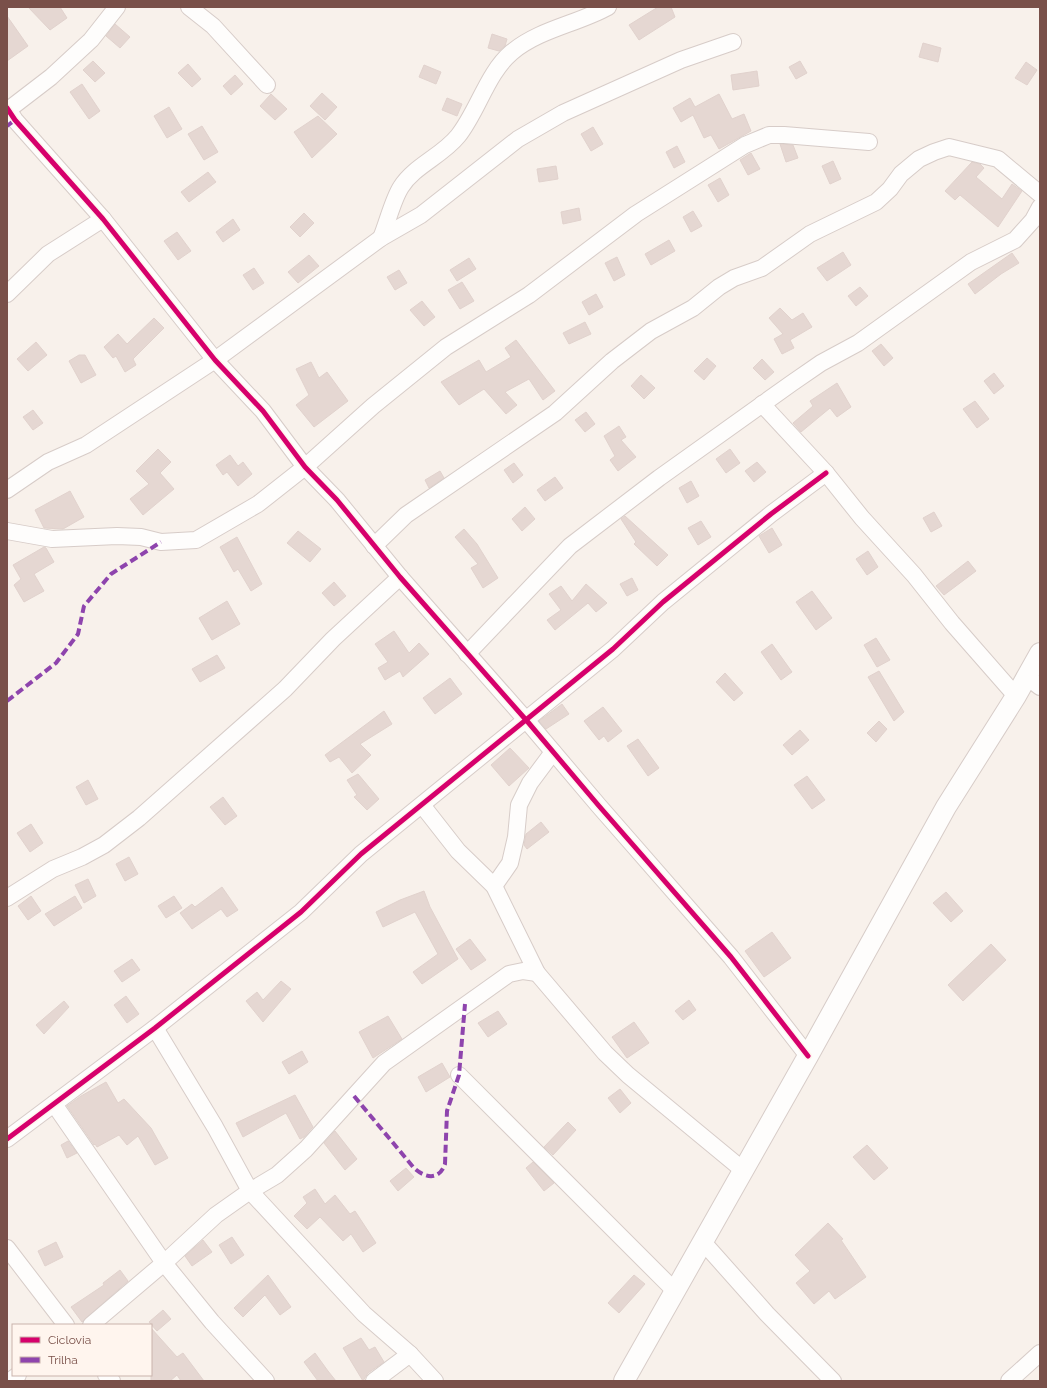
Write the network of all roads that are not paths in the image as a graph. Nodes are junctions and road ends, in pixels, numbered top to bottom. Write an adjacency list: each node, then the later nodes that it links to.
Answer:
1 (117, 7): 6 (street)
2 (189, 7): 5 (street)
3 (608, 7): 11 (street)
4 (733, 42): 11 (street)
5 (267, 85)
6 (7, 109): 10 (street)
7 (869, 142): 15 (street)
8 (1040, 194): 19 (street)
9 (1040, 207): 14 (street)
10 (103, 218): 12 (street); 13 (street)
11 (381, 238): 13 (street)
12 (7, 294)
13 (215, 360): 15 (street); 17 (street)
14 (762, 404): 16 (street); 22 (street)
15 (305, 467): 18 (street); 19 (street)
16 (826, 473): 24 (street); 25 (street)
17 (7, 490)
18 (7, 531)
19 (374, 546): 20 (street)
20 (400, 577): 22 (street); 29 (street)
21 (1040, 653): 23 (street)
22 (467, 654): 25 (street)
23 (1033, 682): 24 (street)
24 (1016, 696): 32 (street)
25 (527, 720): 26 (street); 27 (street)
26 (553, 752): 28 (street); 32 (street)
27 (422, 805): 28 (street); 31 (street)
28 (494, 886): 30 (street)
29 (7, 898)
30 (537, 973): 36 (street); 37 (street)
31 (155, 1028): 34 (street); 37 (street)
32 (808, 1056): 36 (street)
33 (459, 1075): 41 (street)
34 (54, 1104): 35 (street); 40 (street)
35 (7, 1139)
36 (743, 1170): 38 (street)
37 (250, 1190): 40 (street); 45 (street)
38 (703, 1242): 41 (street); 50 (street)
39 (7, 1248): 42 (street)
40 (164, 1264): 43 (street); 46 (street)
41 (676, 1291): 49 (street)
42 (65, 1324)
43 (92, 1324)
44 (1040, 1353): 51 (street)
45 (410, 1354): 47 (street); 48 (street)
46 (266, 1381)
47 (374, 1381)
48 (435, 1381)
49 (624, 1381)
50 (833, 1381)
51 (1009, 1381)

